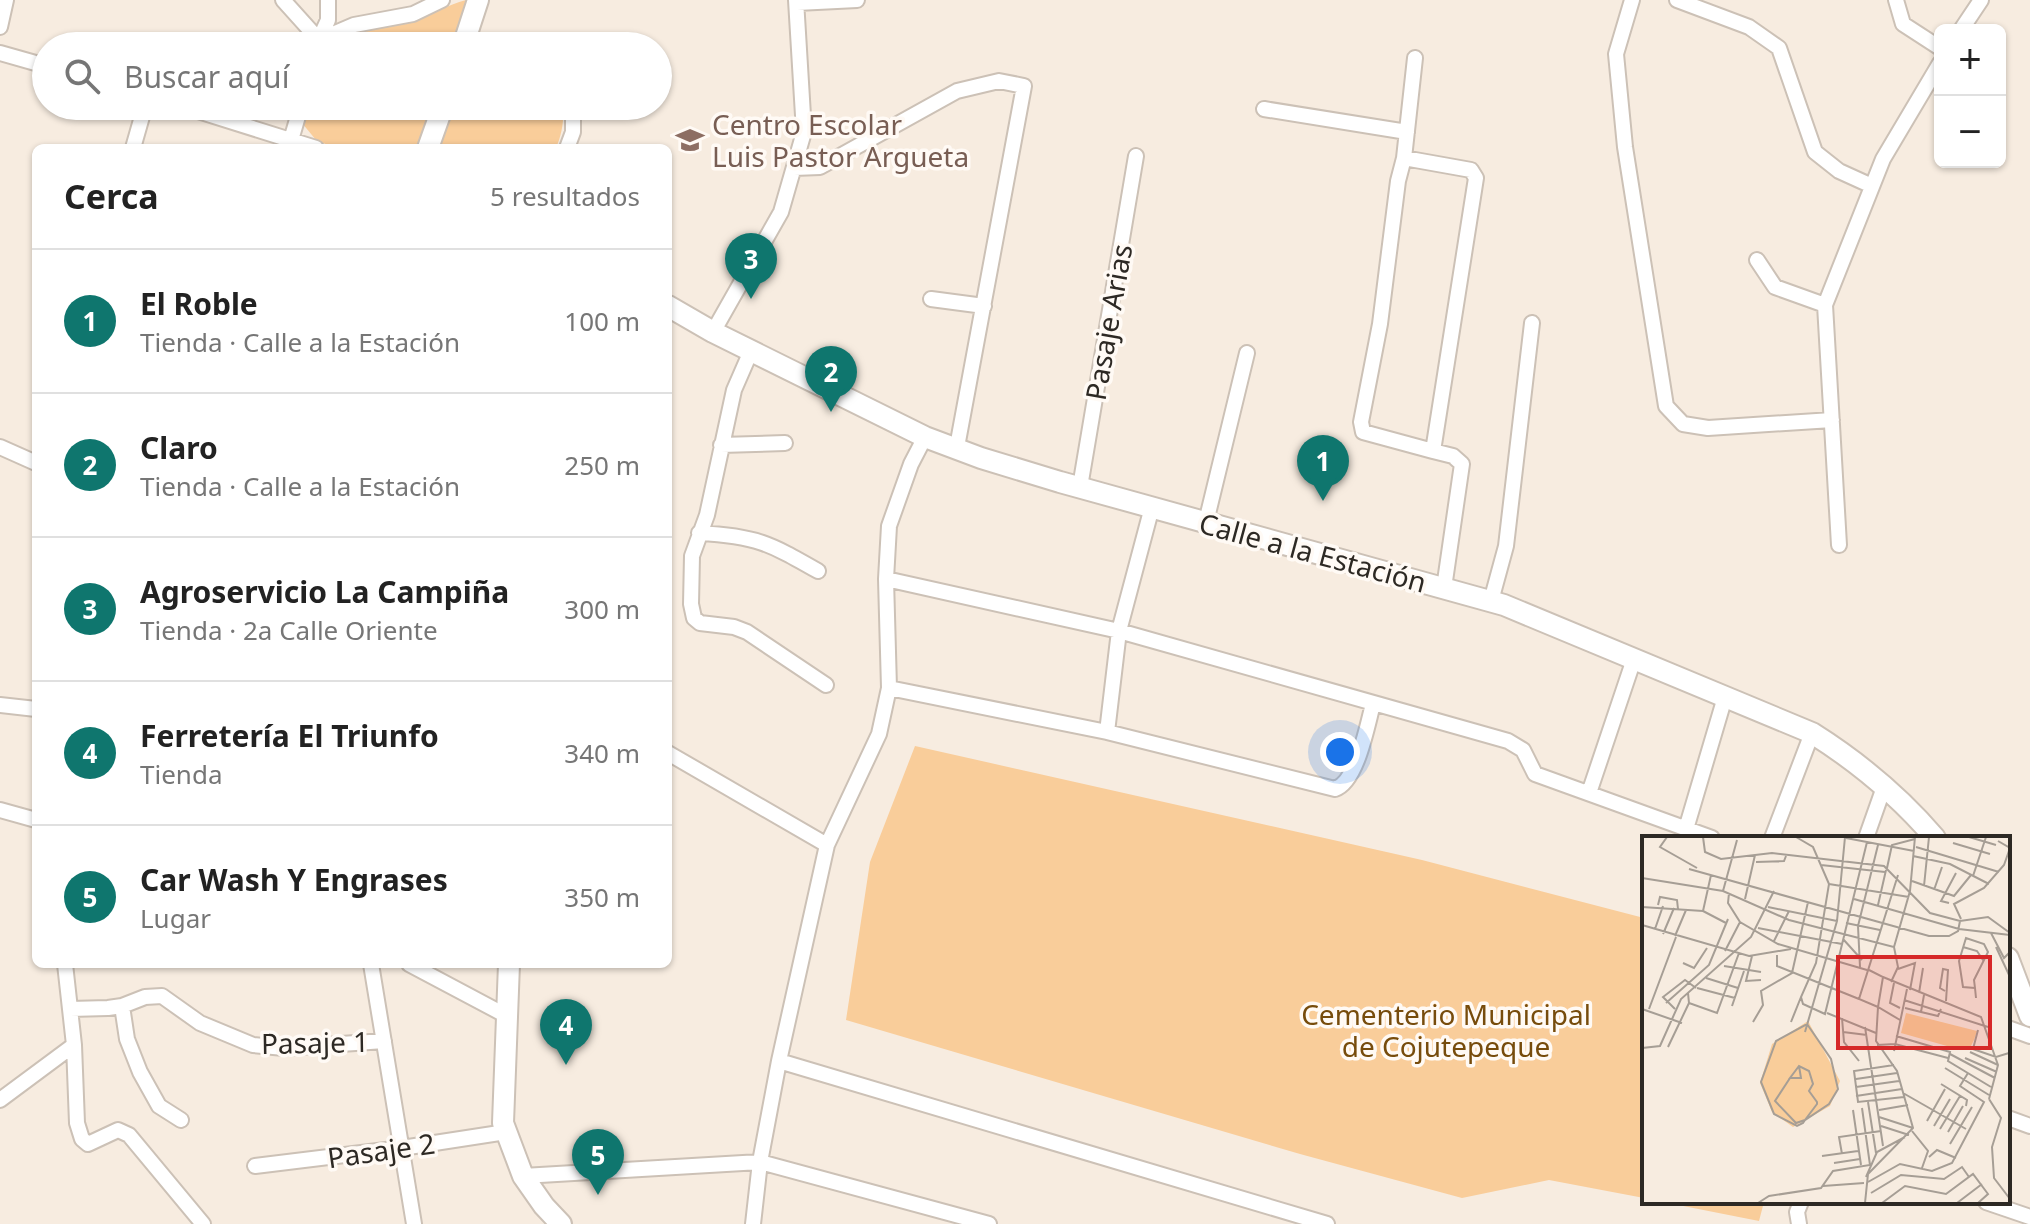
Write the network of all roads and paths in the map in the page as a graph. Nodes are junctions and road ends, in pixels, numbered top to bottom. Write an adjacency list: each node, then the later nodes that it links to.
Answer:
1 (6, 0): 13 (street)
2 (283, 0): 14 (street)
3 (328, 0): 15 (street)
4 (442, 0): 16 (street)
5 (478, 0): 17 (street)
6 (857, 0): 11 (street)
7 (1632, 0): 48 (street)
8 (1677, 0): 38 (street)
9 (1896, 0): 18 (street)
10 (1981, 0): 12 (street)
11 (796, 2): 37 (street)
12 (1965, 24)
13 (0, 27)
14 (309, 32)
15 (323, 32)
16 (340, 32)
17 (468, 32)
18 (1934, 44)
19 (0, 53): 21 (street)
20 (1415, 58): 29 (street)
21 (32, 62)
22 (1934, 73): 38 (street)
23 (1264, 109): 29 (street)
24 (141, 120): 31 (street)
25 (227, 120): 30 (street)
26 (297, 120): 30 (street)
27 (438, 120): 33 (street)
28 (573, 120): 34 (street)
29 (1407, 132): 36 (street)
30 (291, 140): 32 (street)
31 (134, 144)
32 (304, 144)
33 (429, 144)
34 (568, 144)
35 (1136, 156): 56 (street, Pasaje Arias)
36 (1404, 158): 54 (street); 54 (street)
37 (794, 168): 42 (street); 45 (street)
38 (1872, 186): 41 (street)
39 (1757, 260): 41 (street)
40 (931, 299): 42 (street)
41 (1825, 305): 48 (street)
42 (984, 306): 53 (street)
43 (672, 308): 45 (street, Calle a la Estación)
44 (1532, 323): 64 (street)
45 (713, 332): 46 (street, Calle a la Estación)
46 (751, 351): 49 (street, Calle a la Estación); 51 (street)
47 (1247, 353): 58 (street)
48 (1832, 420): 60 (street)
49 (925, 437): 53 (street, Calle a la Estación); 62 (street)
50 (785, 443): 51 (street)
51 (721, 445): 59 (street)
52 (0, 447): 55 (street)
53 (957, 447): 56 (street, Calle a la Estación)
54 (1433, 451): 63 (street)
55 (32, 461)
56 (1080, 487): 57 (street, Calle a la Estación)
57 (1152, 507): 58 (street, Calle a la Estación); 65 (street)
58 (1206, 522): 63 (street, Calle a la Estación)
59 (699, 533): 61 (street); 67 (street)
60 (1839, 545)
61 (818, 571)
62 (886, 579): 65 (street); 68 (street)
63 (1444, 588): 64 (street, Calle a la Estación)
64 (1491, 601): 66 (street, Calle a la Estación)
65 (1119, 631): 70 (street); 73 (street)
66 (1634, 659): 69 (street, Calle a la Estación); 77 (street)
67 (826, 685)
68 (889, 688): 73 (street); 85 (street)
69 (1725, 697): 74 (street, Calle a la Estación); 80 (street)
70 (1373, 704): 73 (street); 77 (street)
71 (0, 705): 72 (street)
72 (32, 709)
73 (1104, 732)
74 (1812, 733): 76 (street, Calle a la Estación); 82 (street)
75 (672, 755): 85 (street)
76 (1884, 787): 83 (street); 84 (street, Calle a la Estación)
77 (1589, 793): 80 (street)
78 (0, 810): 79 (street)
79 (32, 819)
80 (1686, 829): 81 (street)
81 (1706, 836)
82 (1773, 836)
83 (1867, 836)
84 (1933, 836)
85 (827, 845): 99 (street)
86 (2010, 963): 94 (street)
87 (65, 968): 92 (street)
88 (372, 968): 97 (street)
89 (417, 968): 93 (street)
90 (509, 968): 93 (street)
91 (122, 1006): 92 (street, Pasaje 1); 97 (street, Pasaje 1); 102 (street)
92 (70, 1009): 98 (street)
93 (507, 1016): 104 (street)
94 (2030, 1016)
95 (2010, 1029): 96 (street)
96 (2030, 1036)
97 (384, 1041): 105 (street)
98 (74, 1045): 100 (street); 113 (street)
99 (779, 1061): 106 (street); 118 (street)
100 (0, 1100)
101 (2010, 1119): 103 (street)
102 (181, 1120)
103 (2030, 1126)
104 (506, 1132): 105 (street, Pasaje 2); 108 (street)
105 (402, 1148): 107 (street, Pasaje 2); 114 (street)
106 (760, 1162): 108 (street); 112 (street); 116 (street)
107 (255, 1166)
108 (523, 1176): 115 (street)
109 (1800, 1204): 119 (street)
110 (1992, 1204): 111 (street)
111 (2030, 1217)
112 (948, 1219): 117 (street)
113 (203, 1224)
114 (414, 1224)
115 (561, 1224)
116 (753, 1224)
117 (989, 1224)
118 (1327, 1224)
119 (1799, 1224)

